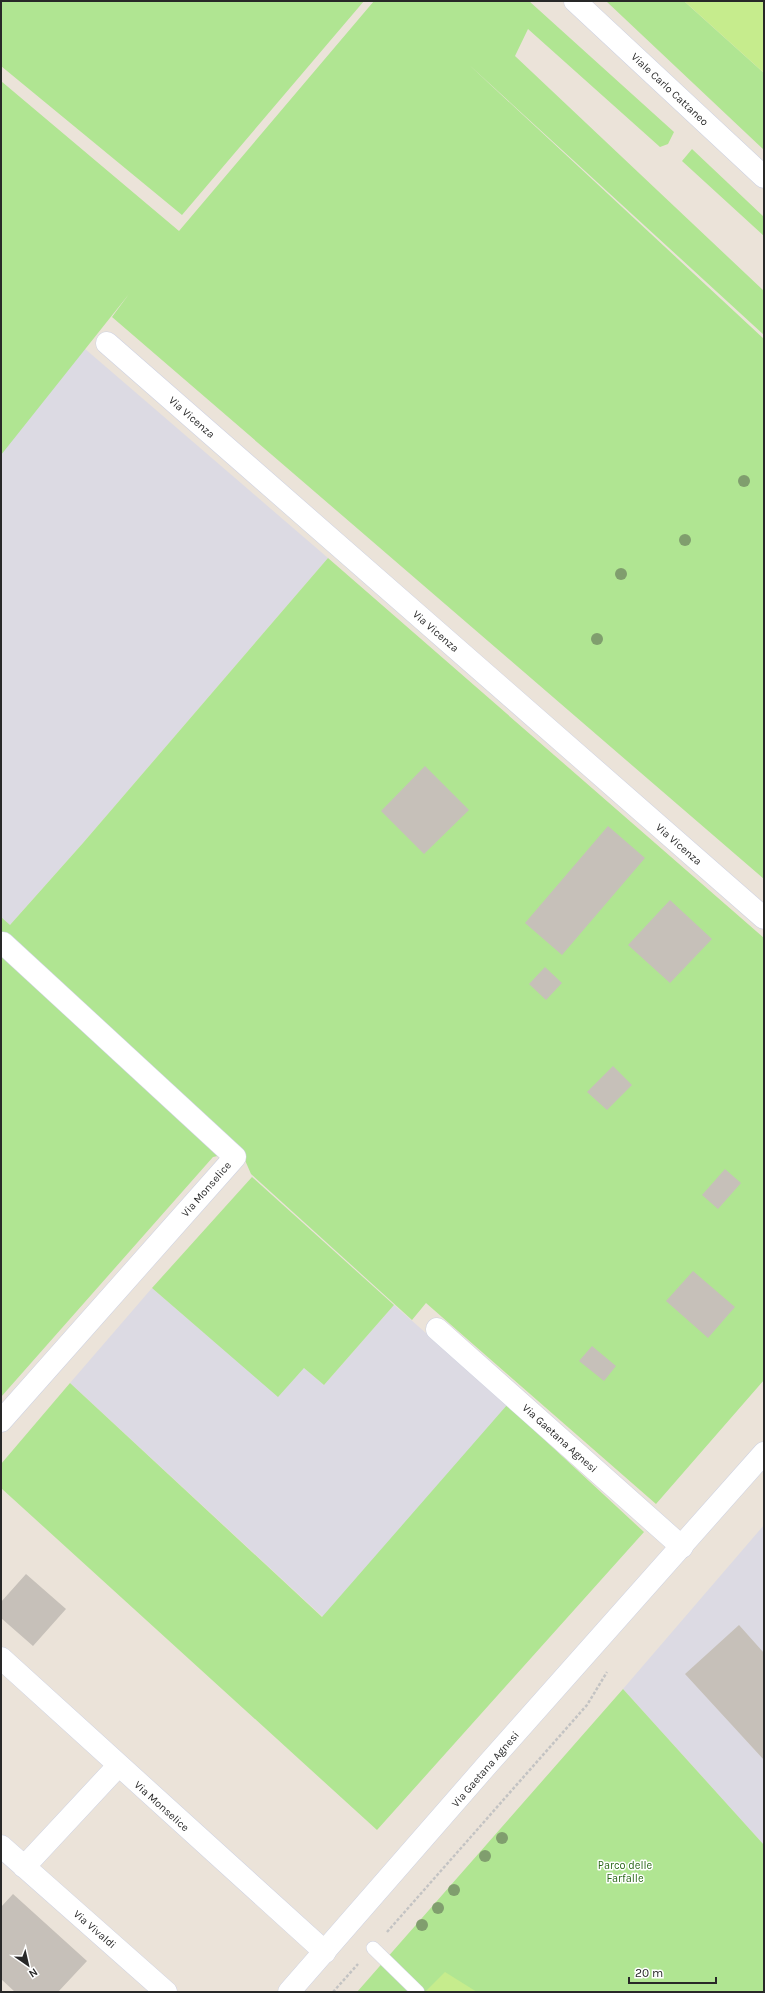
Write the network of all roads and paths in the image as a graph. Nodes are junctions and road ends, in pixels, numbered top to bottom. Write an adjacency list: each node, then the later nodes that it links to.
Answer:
1 (575, 1): 2 (street, Viale Carlo Cattaneo)
2 (764, 177)
3 (108, 343): 4 (street, Via Vicenza)
4 (764, 918)
5 (3, 943): 7 (street, Via Monselice)
6 (438, 1329): 9 (street, Via Gaetana Agnesi)
7 (1, 1422)
8 (764, 1453): 9 (street, Via Gaetana Agnesi)
9 (682, 1547): 16 (street, Via Gaetana Agnesi)
10 (1, 1658): 12 (street, Via Monselice)
11 (610, 1667): 15 (path)
12 (118, 1766): 14 (street); 16 (street, Via Monselice)
13 (1, 1846): 14 (street, Via Vivaldi)
14 (24, 1867): 17 (street, Via Vivaldi)
15 (373, 1948): 19 (path); 20 (lane)
16 (325, 1952): 18 (street, Via Gaetana Agnesi)
17 (166, 1992)
18 (289, 1992)
19 (333, 1992)
20 (418, 1992)

